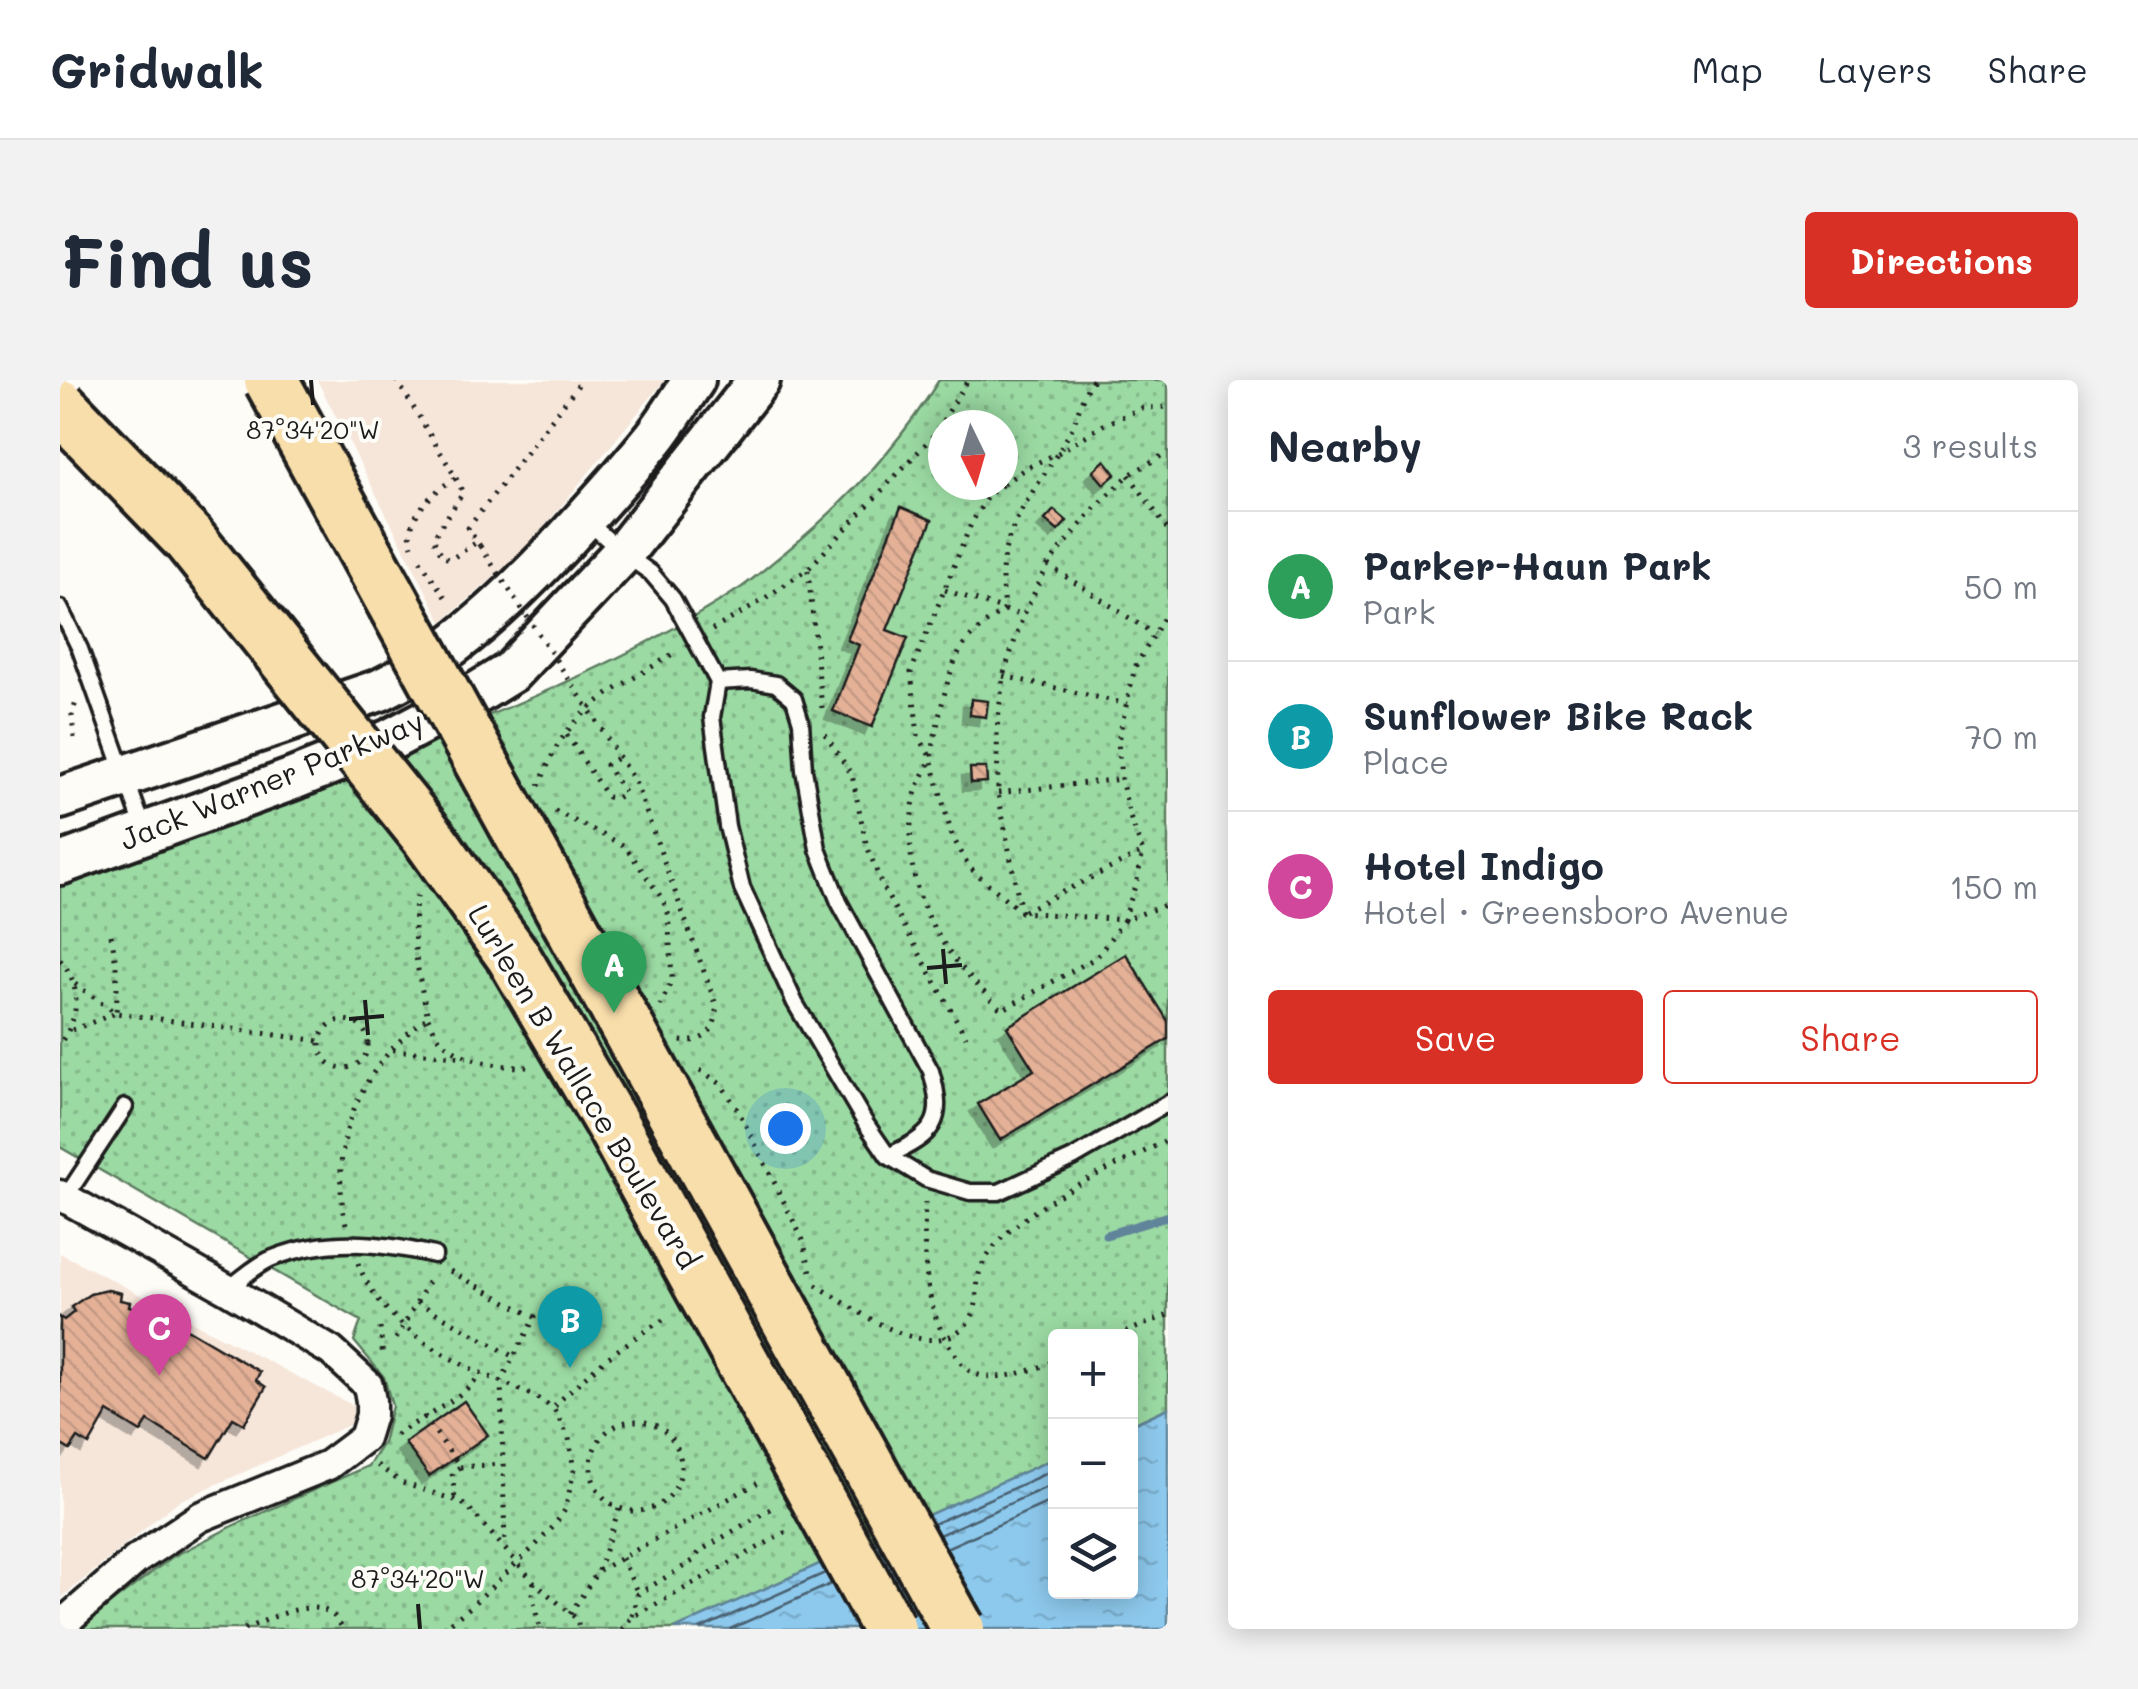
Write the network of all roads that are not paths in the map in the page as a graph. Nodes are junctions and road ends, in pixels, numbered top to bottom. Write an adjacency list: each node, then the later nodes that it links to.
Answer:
1 (271, 380): 21 (highway, Lurleen B Wallace Boulevard, bridge)
2 (694, 380): 5 (main road, Jack Warner Parkway)
3 (759, 380): 6 (main road, Jack Warner Parkway)
4 (60, 406): 20 (highway, Lurleen B Wallace Boulevard, bridge)
5 (584, 518): 6 (lane); 9 (main road, Jack Warner Parkway)
6 (623, 553): 8 (lane); 11 (main road, Jack Warner Parkway)
7 (60, 608): 9 (lane)
8 (718, 682): 15 (lane); 15 (lane)
9 (124, 775): 10 (main road, Jack Warner Parkway); 11 (lane)
10 (60, 798)
11 (145, 832): 12 (main road, Jack Warner Parkway)
12 (60, 864)
13 (1168, 1103): 15 (lane)
14 (125, 1106): 16 (lane)
15 (888, 1156)
16 (62, 1200): 18 (street)
17 (434, 1254): 18 (lane)
18 (228, 1288): 19 (street)
19 (60, 1626)
20 (889, 1629)
21 (958, 1629)

